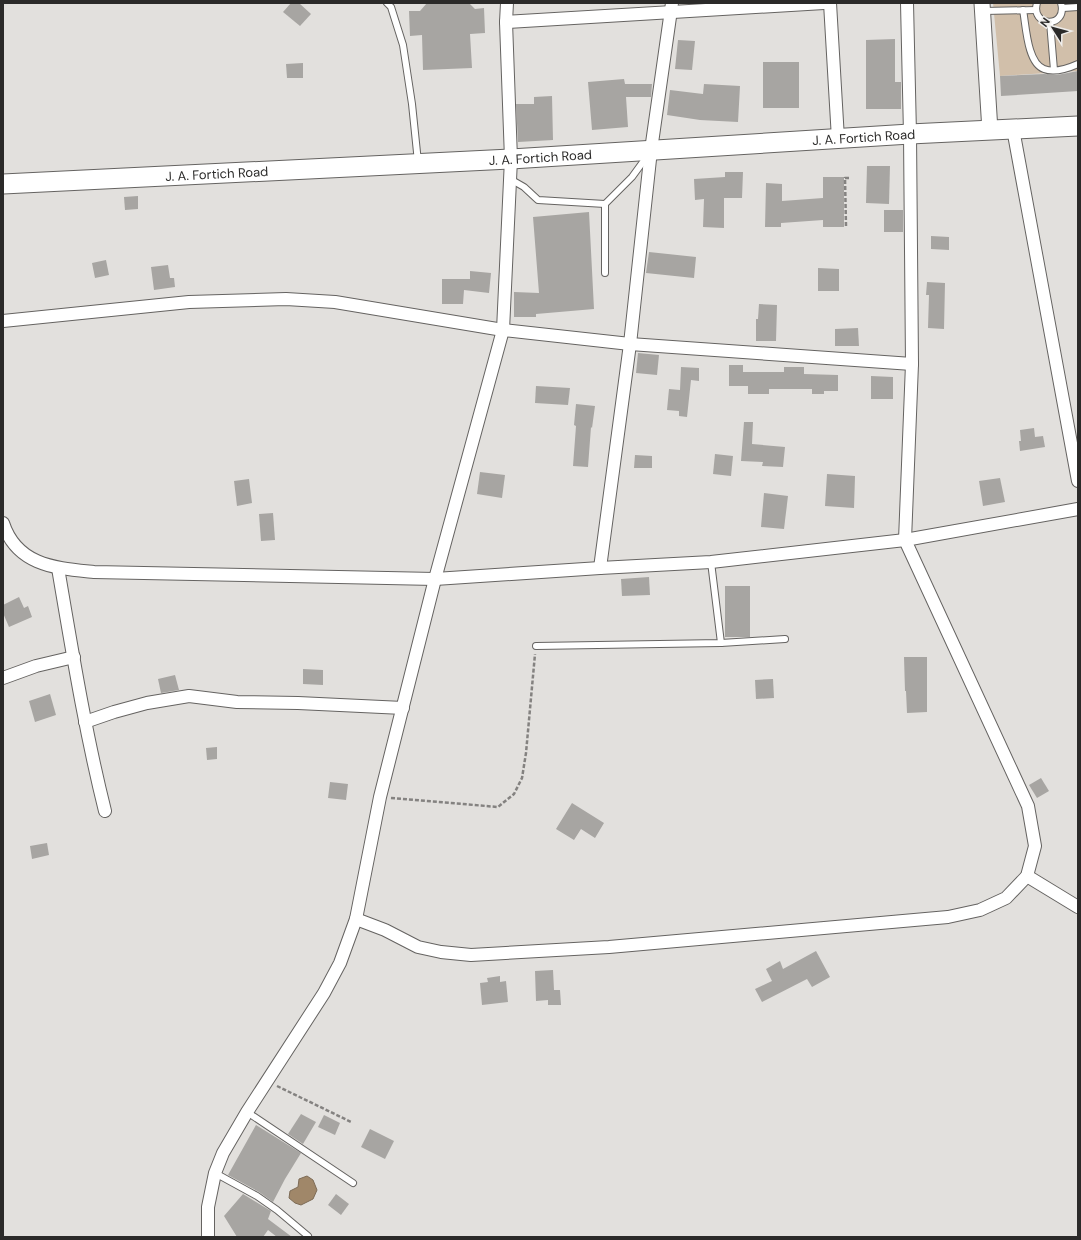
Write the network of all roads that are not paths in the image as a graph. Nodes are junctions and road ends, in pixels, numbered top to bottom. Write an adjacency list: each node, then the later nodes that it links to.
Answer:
1 (387, 3): 23 (lane)
2 (507, 3): 12 (street)
3 (824, 3): 10 (street)
4 (830, 3): 20 (street)
5 (907, 3): 19 (street)
6 (1037, 6): 11 (lane); 13 (lane)
7 (1062, 6): 9 (lane); 13 (lane)
8 (982, 7): 11 (lane); 18 (street)
9 (1078, 7)
10 (671, 8): 12 (street); 21 (street)
11 (1023, 10): 15 (lane)
12 (506, 22): 22 (street)
13 (1050, 22): 15 (lane)
14 (1078, 64): 15 (lane)
15 (1054, 70)
16 (1078, 126): 17 (highway, J. A. Fortich Road)
17 (1013, 129): 18 (highway, J. A. Fortich Road); 32 (street)
18 (990, 131): 19 (highway, J. A. Fortich Road)
19 (910, 134): 20 (highway, J. A. Fortich Road); 31 (street)
20 (838, 139): 21 (highway, J. A. Fortich Road)
21 (651, 150): 22 (highway, J. A. Fortich Road); 26 (lane); 30 (street)
22 (511, 159): 23 (highway, J. A. Fortich Road); 24 (street)
23 (418, 164): 25 (highway, J. A. Fortich Road)
24 (510, 179): 26 (lane); 29 (street)
25 (3, 184)
26 (605, 204): 27 (lane)
27 (605, 273)
28 (3, 321): 29 (street)
29 (503, 330): 30 (street); 39 (street)
30 (630, 344): 31 (street); 38 (street)
31 (912, 364): 35 (street)
32 (1078, 481)
33 (1078, 509): 35 (street)
34 (3, 523): 37 (street)
35 (905, 540): 36 (street); 48 (street)
36 (711, 562): 38 (street); 41 (lane)
37 (58, 568): 39 (street); 43 (street)
38 (600, 568): 39 (street)
39 (435, 579): 45 (street)
40 (785, 639): 41 (lane)
41 (721, 643): 42 (lane)
42 (536, 646)
43 (74, 657): 44 (street); 46 (street)
44 (3, 678)
45 (403, 708): 46 (street); 50 (street)
46 (85, 722): 47 (street)
47 (105, 811)
48 (1026, 876): 49 (street); 50 (street)
49 (1078, 907)
50 (356, 919): 51 (street)
51 (247, 1112): 52 (street); 53 (lane)
52 (215, 1173): 54 (lane); 55 (street)
53 (353, 1183)
54 (308, 1236)
55 (208, 1237)

